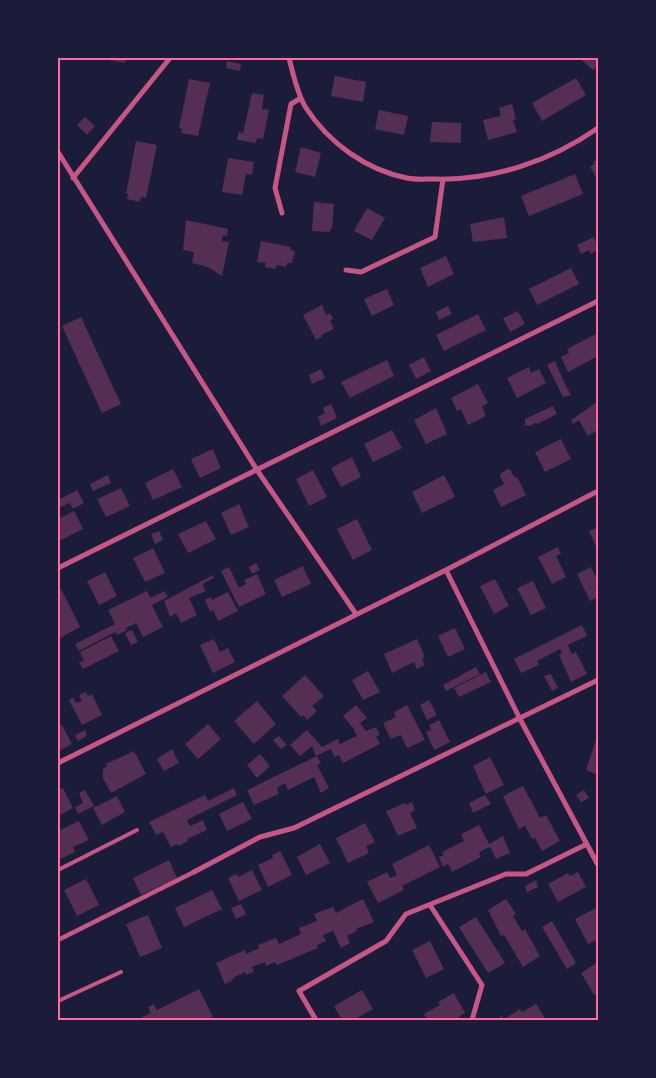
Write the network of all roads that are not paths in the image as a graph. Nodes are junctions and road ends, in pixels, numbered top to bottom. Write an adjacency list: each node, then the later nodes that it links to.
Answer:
1 (170, 58): 6 (street)
2 (288, 58): 3 (street)
3 (301, 98): 7 (street); 8 (street)
4 (598, 128): 7 (street)
5 (58, 152): 6 (street)
6 (73, 178): 11 (street)
7 (443, 179): 9 (street)
8 (282, 213)
9 (346, 270)
10 (598, 300): 11 (street)
11 (257, 470): 13 (street); 15 (street)
12 (598, 491): 14 (street)
13 (58, 568)
14 (446, 570): 15 (street); 17 (street)
15 (356, 614): 18 (street)
16 (598, 680): 17 (street)
17 (520, 719): 20 (street); 23 (street)
18 (58, 763)
19 (137, 830): 22 (lane)
20 (586, 844): 21 (street); 24 (street)
21 (598, 865)
22 (58, 870)
23 (194, 872): 25 (street)
24 (430, 905): 28 (street); 29 (street)
25 (58, 940)
26 (121, 972): 27 (lane)
27 (58, 1002)
28 (316, 1020)
29 (472, 1020)

